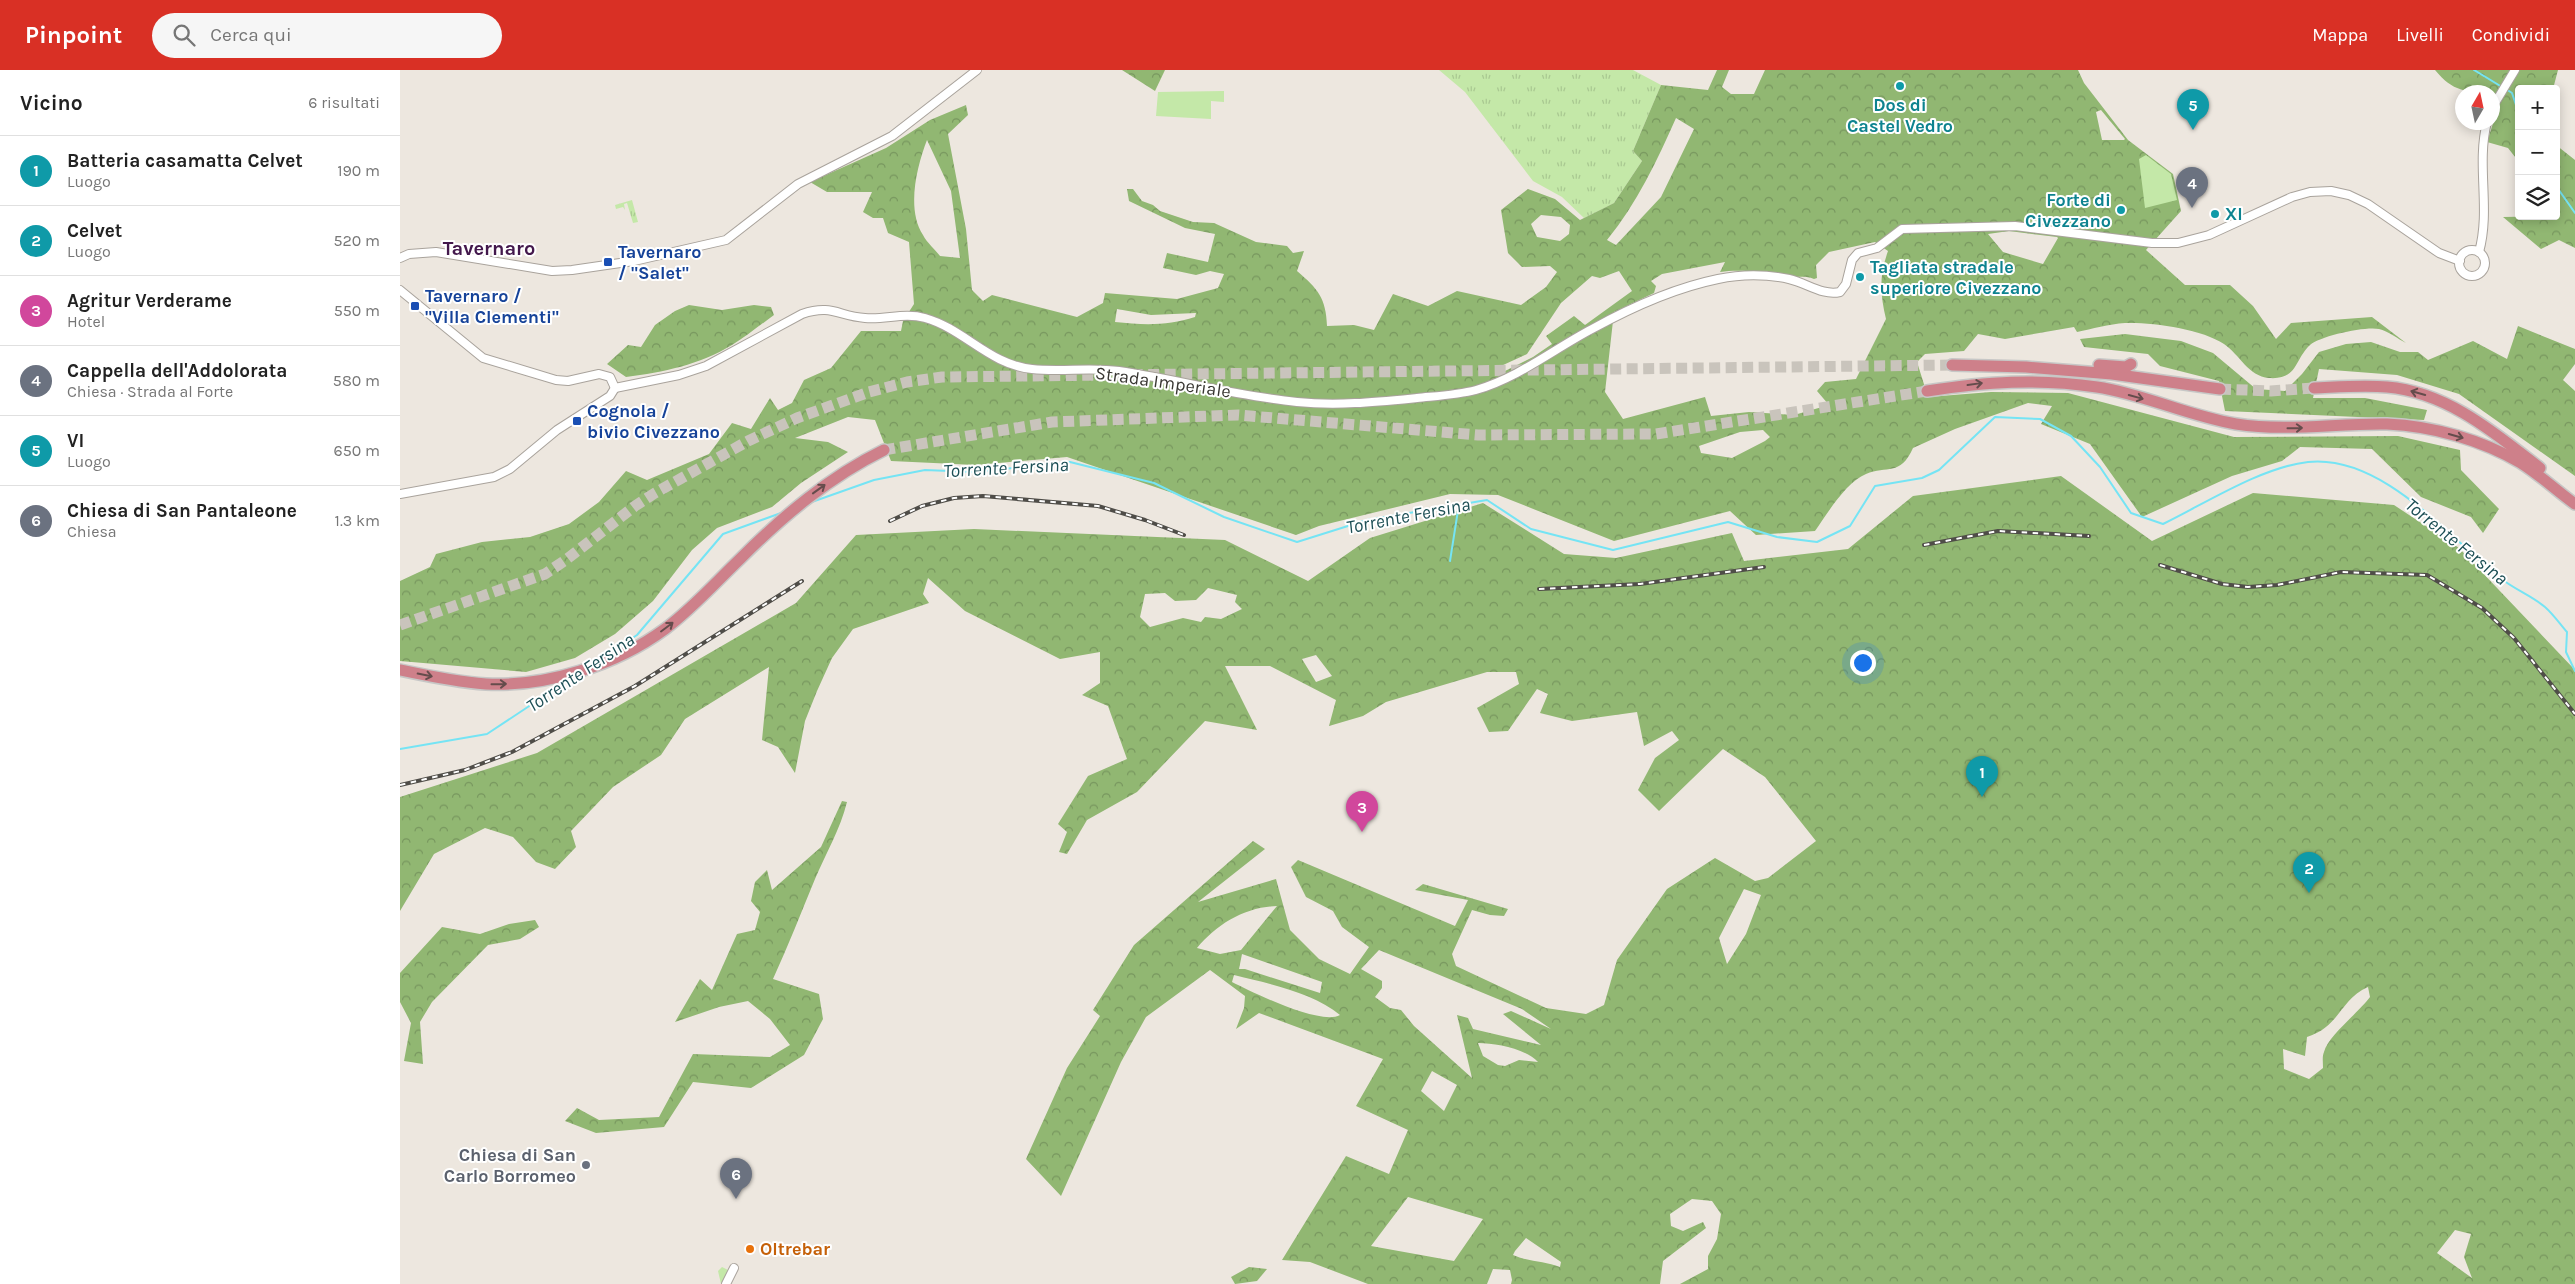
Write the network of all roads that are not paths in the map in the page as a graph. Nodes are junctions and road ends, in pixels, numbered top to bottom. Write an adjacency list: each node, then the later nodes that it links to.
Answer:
1 (977, 70): 6 (street)
2 (2515, 70): 3 (street)
3 (2500, 94)
4 (2486, 130): 5 (street)
5 (2479, 252): 7 (street); 7 (street)
6 (400, 258)
7 (2460, 261): 12 (street, Strada Imperiale)
8 (400, 290): 12 (street)
9 (2131, 364): 11 (highway)
10 (1952, 365): 11 (highway)
11 (2026, 366): 14 (highway)
12 (615, 388): 17 (street)
13 (2314, 388): 18 (highway, one-way to 13)
14 (2220, 389)
15 (1927, 391): 19 (highway, one-way to 19)
16 (884, 450): 20 (highway, one-way to 16)
17 (400, 494)
18 (2575, 495)
19 (2575, 504)
20 (400, 670)
21 (734, 1268): 22 (street)
22 (726, 1284)

